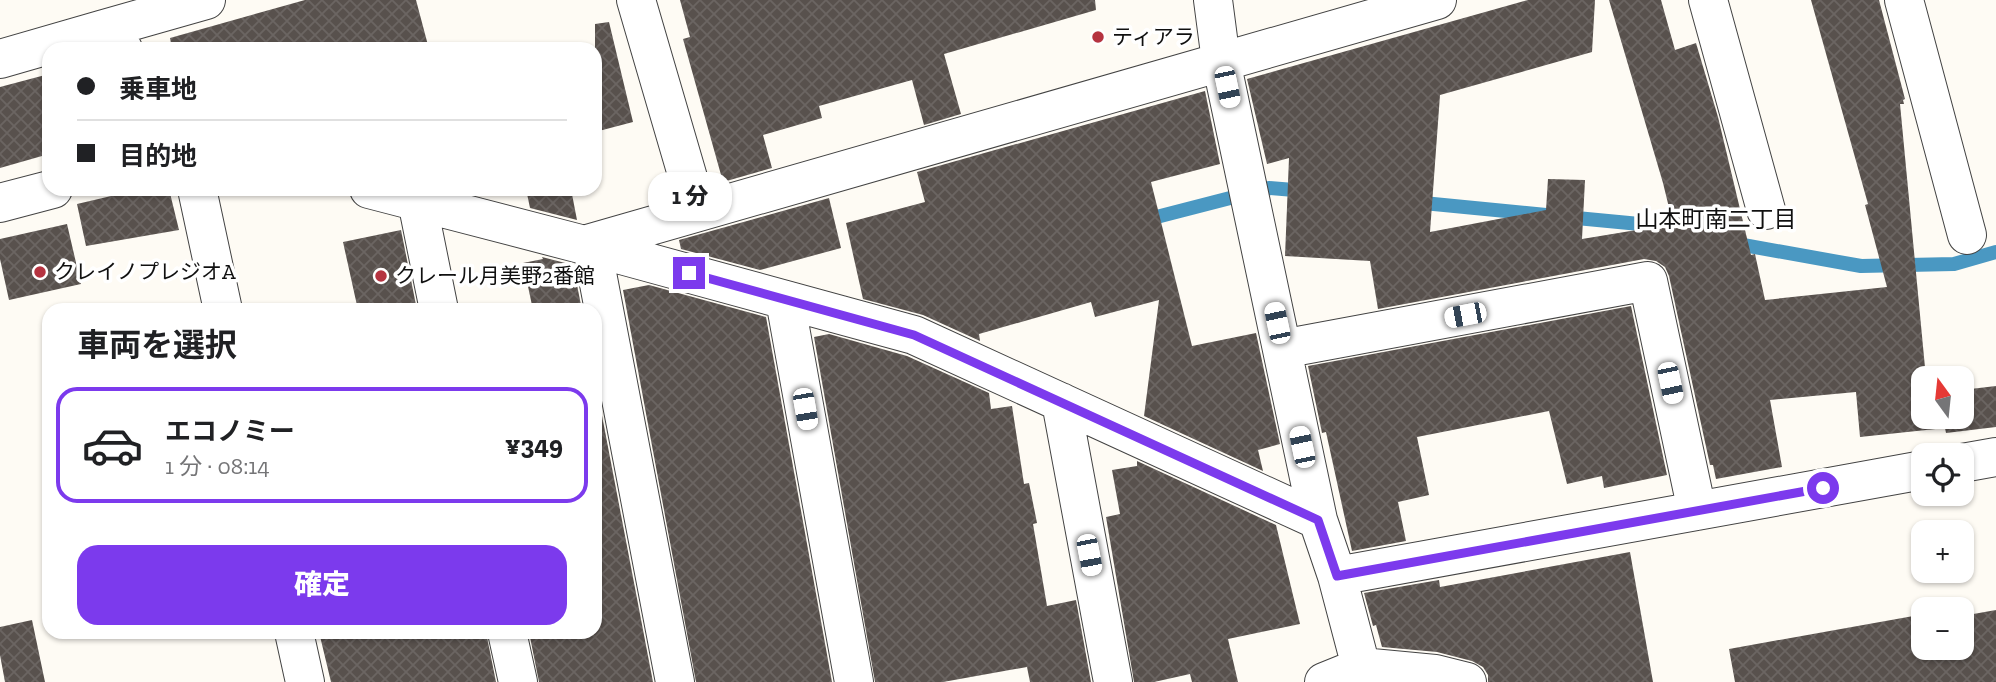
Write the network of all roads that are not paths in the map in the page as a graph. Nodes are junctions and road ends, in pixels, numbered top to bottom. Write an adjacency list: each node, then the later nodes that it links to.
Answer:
1 (206, 0): 7 (street)
2 (636, 0): 17 (street)
3 (1213, 0): 10 (street)
4 (1437, 0): 10 (street)
5 (1708, 0): 16 (street)
6 (1904, 0): 18 (street)
7 (113, 39)
8 (42, 52): 9 (street)
9 (0, 59)
10 (1221, 61): 17 (street); 25 (street)
11 (42, 192): 15 (street)
12 (199, 196): 21 (street)
13 (396, 196): 14 (street)
14 (416, 201): 19 (street); 22 (street)
15 (0, 203)
16 (1766, 210)
17 (698, 212): 19 (street)
18 (1967, 235)
19 (588, 246): 20 (street); 23 (street)
20 (785, 300): 26 (street); 39 (street)
21 (221, 303)
22 (438, 303)
23 (599, 303)
24 (602, 316): 38 (street)
25 (1282, 349): 30 (street); 31 (street)
26 (1061, 402): 31 (street); 40 (street)
27 (1996, 457): 28 (street)
28 (1974, 461)
29 (1911, 472): 30 (street)
30 (1697, 511): 32 (street)
31 (1318, 520): 32 (street)
32 (1337, 576): 35 (street)
33 (294, 639): 36 (street)
34 (509, 639): 37 (street)
35 (1363, 674): 41 (street); 42 (street)
36 (297, 680)
37 (518, 682)
38 (675, 682)
39 (854, 682)
40 (1113, 682)
41 (1324, 682)
42 (1467, 682)

